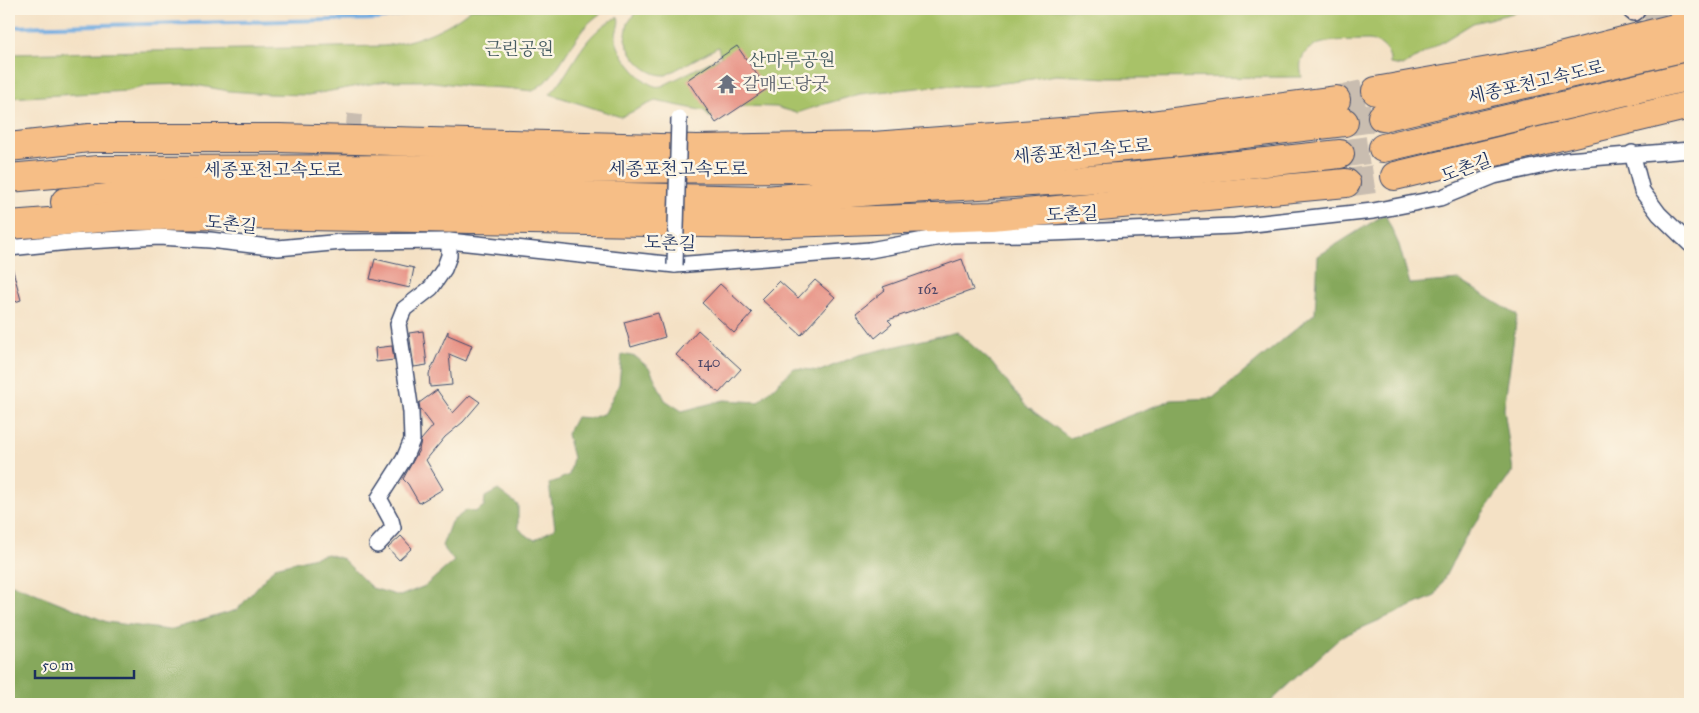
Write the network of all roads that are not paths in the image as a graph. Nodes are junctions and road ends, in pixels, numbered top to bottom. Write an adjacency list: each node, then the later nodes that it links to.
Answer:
1 (1690, 24): 2 (highway, 세종포천고속도로)
2 (1690, 46)
3 (1690, 76): 7 (highway, 세종포천고속도로)
4 (1690, 105): 11 (highway)
5 (679, 118): 19 (street, bridge)
6 (9, 147): 12 (highway, 세종포천고속도로)
7 (1383, 148)
8 (1690, 150): 10 (street, 도촌길)
9 (1340, 154): 14 (highway, 세종포천고속도로)
10 (1632, 154): 17 (street); 19 (street, 도촌길)
11 (1395, 176)
12 (9, 178)
13 (1346, 183): 15 (highway)
14 (9, 208)
15 (9, 225)
16 (449, 241): 18 (street, 도촌길); 19 (street, 도촌길); 20 (street)
17 (1690, 244)
18 (9, 248)
19 (676, 265)
20 (378, 545)

